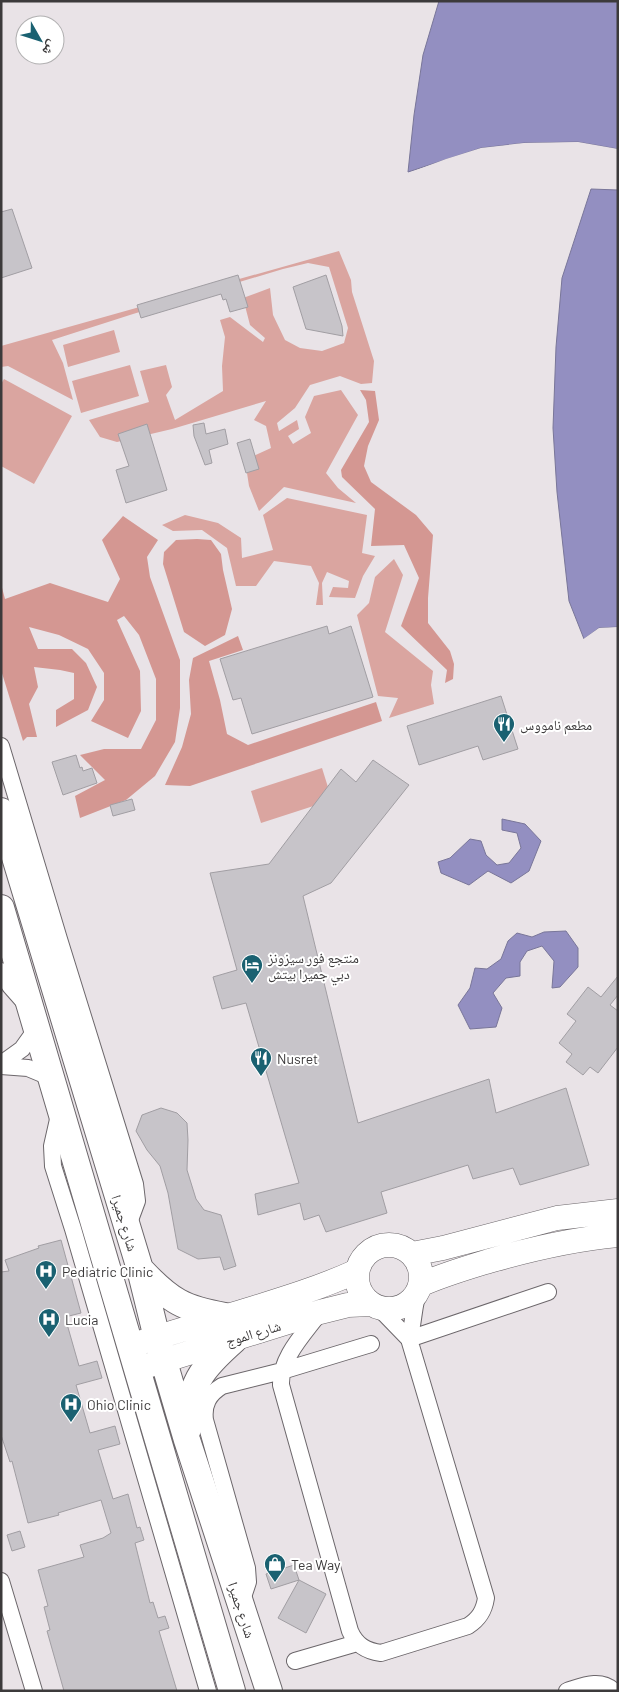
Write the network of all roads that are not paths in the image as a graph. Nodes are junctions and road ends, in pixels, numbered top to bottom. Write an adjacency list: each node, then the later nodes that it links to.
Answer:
1 (1, 746): 10 (street)
2 (1, 811): 10 (main road, شارع جميرا)
3 (1, 908): 5 (main road)
4 (1, 971): 5 (street)
5 (35, 1020): 6 (street); 7 (main road)
6 (1, 1065): 7 (street)
7 (52, 1078): 8 (main road)
8 (60, 1110): 23 (main road); 31 (street)
9 (618, 1211): 12 (street)
10 (127, 1228): 13 (main road, شارع جميرا)
11 (618, 1236): 15 (street)
12 (412, 1254): 14 (street); 15 (street)
13 (140, 1269): 19 (main road); 22 (main road, شارع جميرا)
14 (357, 1271): 17 (street); 19 (street, شارع الموج)
15 (420, 1287): 17 (street); 20 (street)
16 (548, 1292): 20 (street)
17 (375, 1306): 18 (street, شارع الموج); 20 (street)
18 (320, 1312): 19 (street, شارع الموج); 24 (street)
19 (230, 1328): 22 (street, شارع الموج); 25 (main road)
20 (409, 1339): 28 (street)
21 (371, 1344): 24 (street)
22 (160, 1350): 23 (street, شارع الموج); 25 (main road, شارع جميرا)
23 (134, 1358): 32 (main road)
24 (282, 1371): 27 (street); 28 (street)
25 (187, 1440): 27 (main road, شارع جميرا)
26 (1, 1581): 30 (street)
27 (240, 1605): 33 (main road, شارع جميرا)
28 (357, 1644): 29 (street)
29 (295, 1661)
30 (34, 1691)
31 (208, 1691)
32 (232, 1691)
33 (269, 1691)
34 (567, 1691): 35 (street)
35 (614, 1691)

